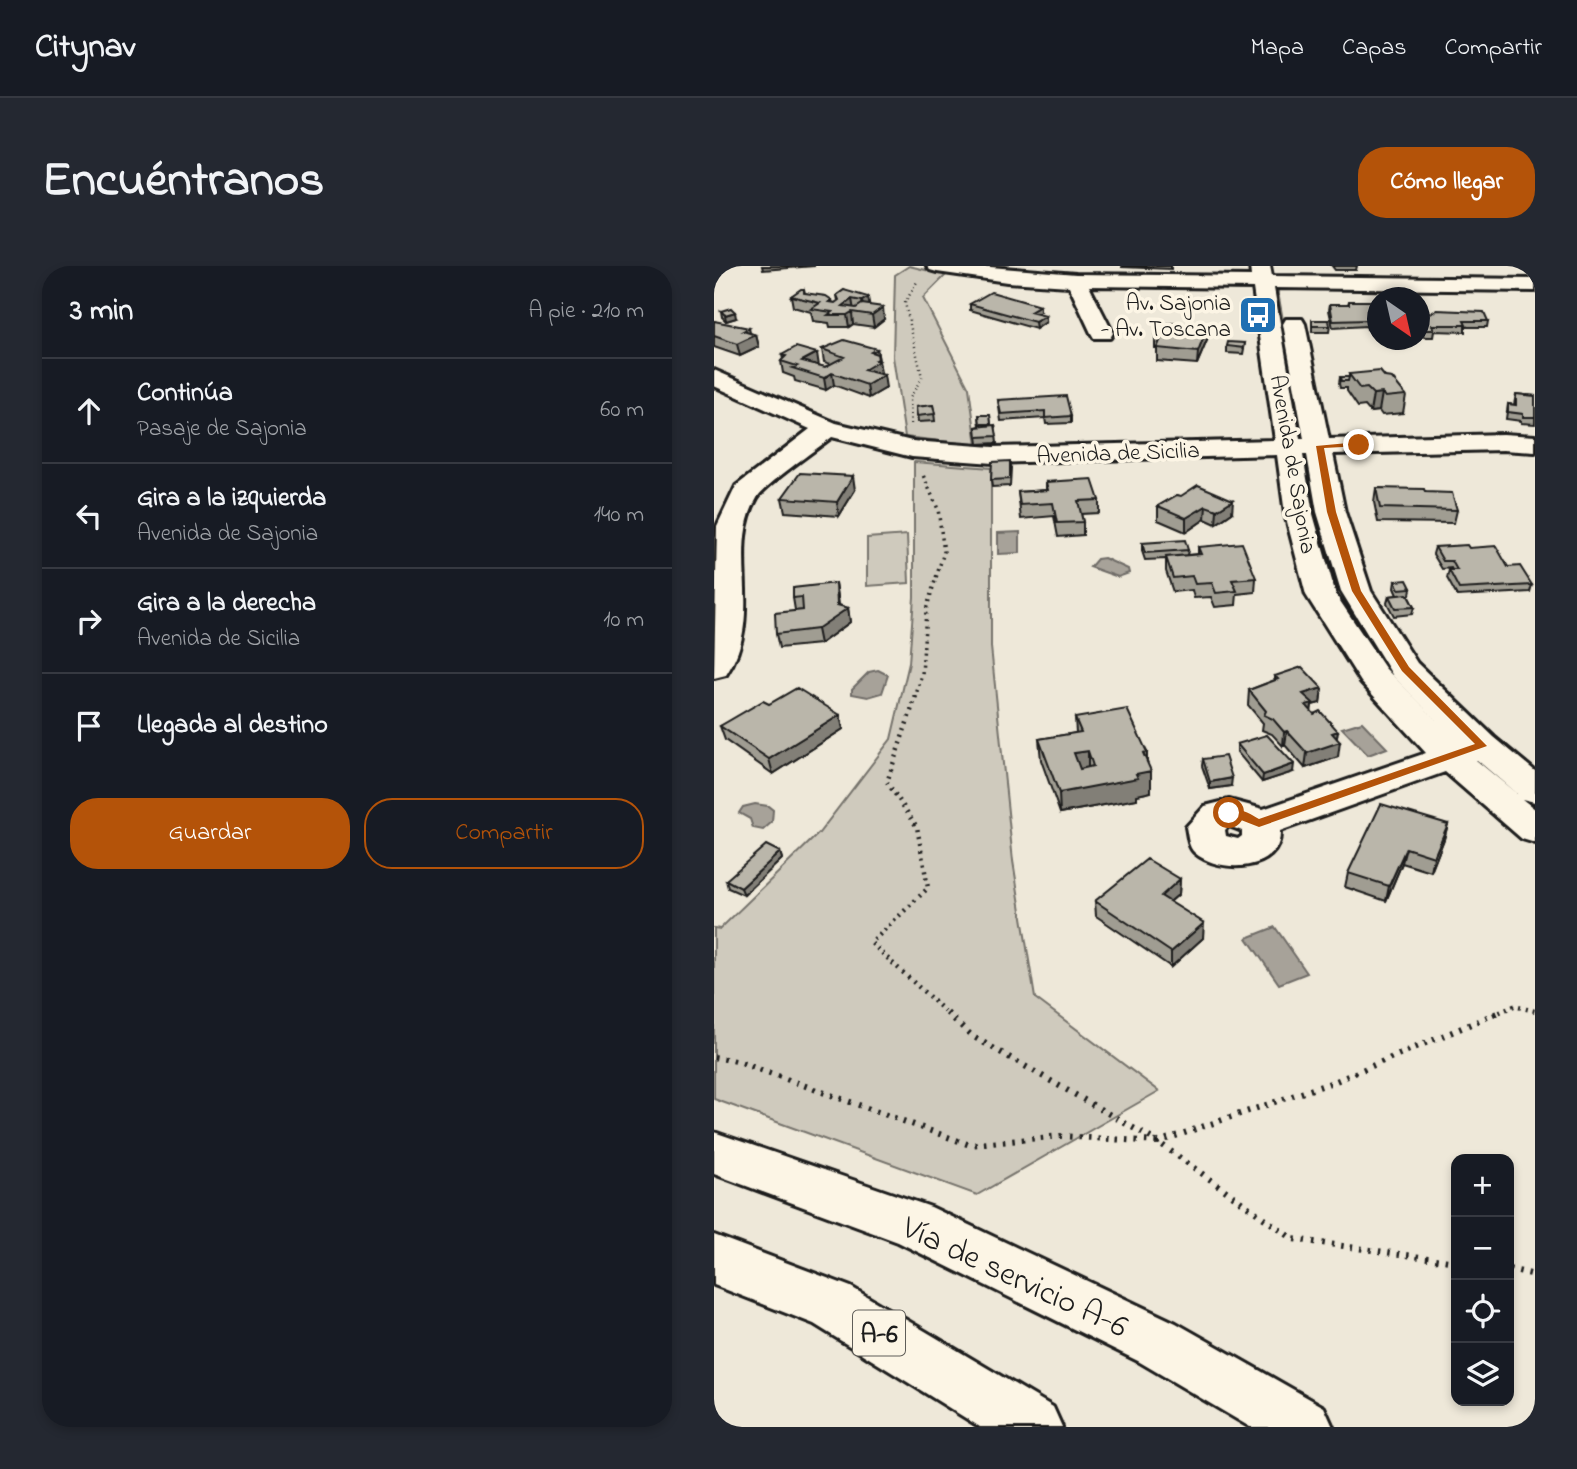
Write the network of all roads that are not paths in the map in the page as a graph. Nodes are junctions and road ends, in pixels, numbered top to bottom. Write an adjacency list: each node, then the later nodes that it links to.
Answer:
1 (1520, 266): 5 (main road)
2 (928, 270): 4 (main road)
3 (1273, 274): 4 (main road); 5 (main road); 10 (main road, Avenida de Sajonia)
4 (1076, 280): 6 (main road)
5 (1533, 285)
6 (1102, 332)
7 (714, 377): 8 (main road, Avenida de Sicilia)
8 (827, 428): 10 (main road, Avenida de Sicilia); 11 (main road)
9 (1535, 444): 10 (main road, Avenida de Sicilia)
10 (1304, 446): 12 (main road, Avenida de Sajonia)
11 (714, 668)
12 (1466, 752): 13 (main road, Avenida de Sajonia); 14 (main road); 15 (main road, Avenida de Sajonia)
13 (1535, 790)
14 (1259, 824)
15 (1535, 830)
16 (714, 1153): 19 (main road, Vía de servicio A-6)
17 (714, 1261): 18 (main road, A-6)
18 (1033, 1427)
19 (1304, 1427)

